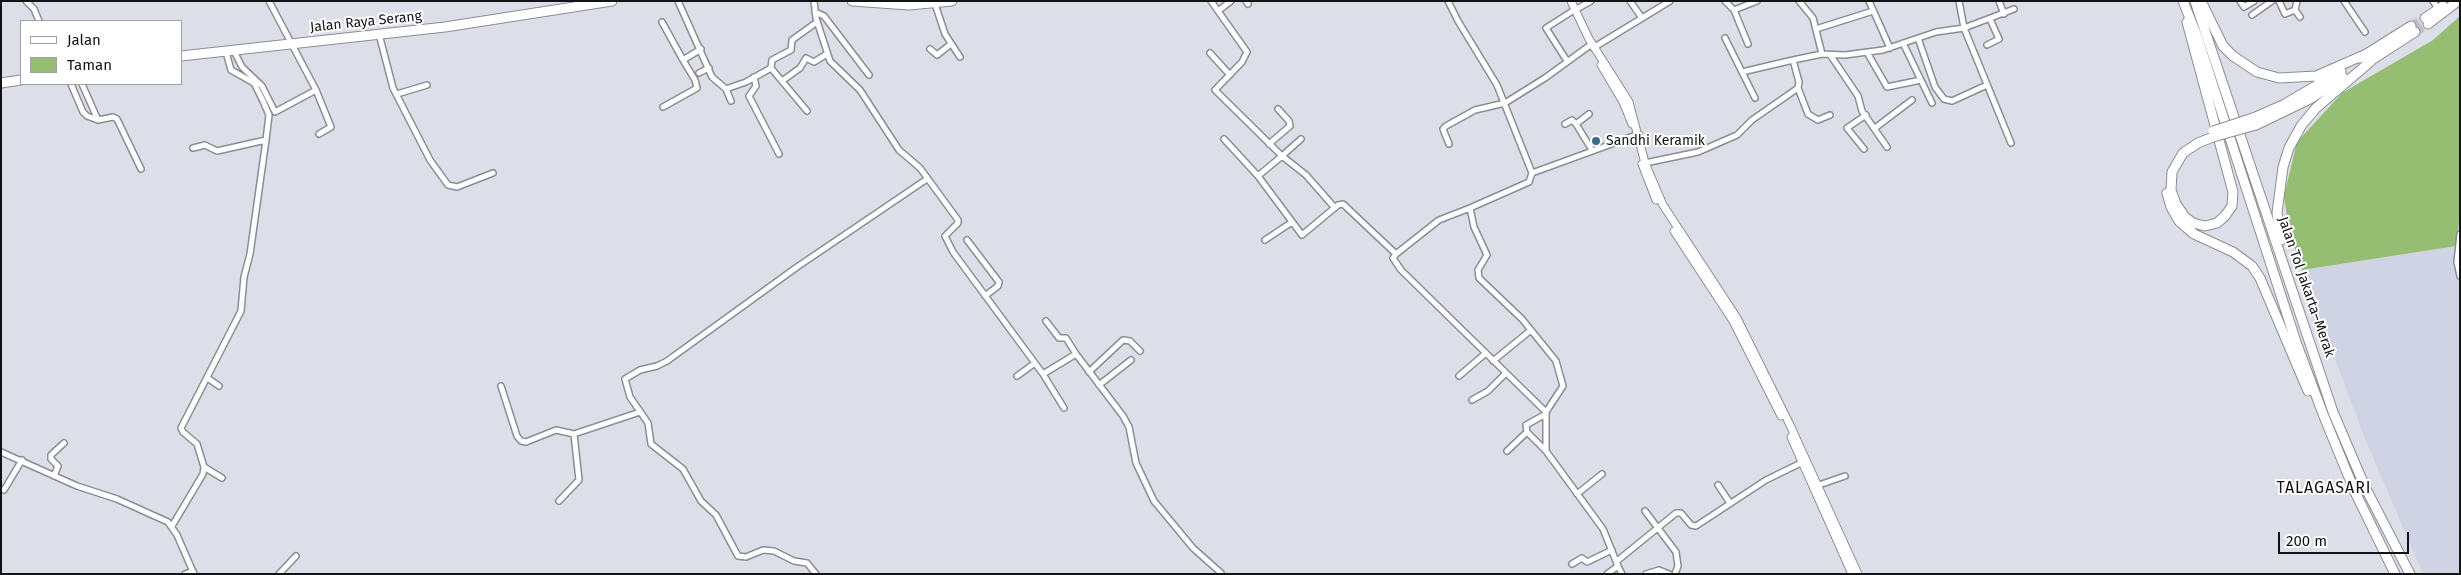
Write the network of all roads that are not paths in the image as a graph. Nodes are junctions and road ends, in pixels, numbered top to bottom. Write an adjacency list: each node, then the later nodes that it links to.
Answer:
1 (26, 1): 47 (street)
2 (269, 1): 60 (street)
3 (612, 1): 54 (highway, Jalan Raya Serang)
4 (678, 1): 64 (street)
5 (814, 1): 41 (street)
6 (852, 1): 33 (highway)
7 (952, 1): 33 (highway)
8 (1211, 1): 38 (street)
9 (1231, 1): 38 (street)
10 (1448, 1): 102 (street)
11 (1565, 1): 39 (street)
12 (1571, 1): 39 (street)
13 (1591, 1): 39 (street)
14 (1630, 1): 45 (street)
15 (1670, 1): 45 (street)
16 (1725, 1): 36 (street)
17 (1757, 1): 36 (street)
18 (1799, 1): 51 (street)
19 (1869, 1): 40 (street)
20 (1959, 1): 50 (street)
21 (1999, 1): 42 (street)
22 (2182, 1): 116 (highway); 166 (highway, Jalan Tol Jakarta–Merak)
23 (2195, 1): 164 (highway, Jalan Tol Jakarta–Merak)
24 (2201, 1): 74 (highway)
25 (2240, 1): 26 (street)
26 (2254, 1)
27 (2279, 1): 37 (street)
28 (2297, 1): 37 (street)
29 (2344, 1): 53 (street)
30 (2451, 1): 34 (highway)
31 (2458, 1): 34 (highway)
32 (2271, 2): 43 (street)
33 (935, 4): 58 (street)
34 (2435, 5)
35 (2014, 9): 42 (street)
36 (1734, 10): 59 (street)
37 (2295, 10): 44 (street)
38 (1218, 11): 83 (street)
39 (1573, 11): 62 (street); 77 (street)
40 (1873, 11): 51 (street); 63 (street)
41 (815, 12): 49 (street); 82 (street)
42 (2004, 14): 46 (street)
43 (2252, 14)
44 (2300, 17)
45 (1642, 18): 62 (street)
46 (1990, 19): 50 (street); 61 (street)
47 (39, 20)
48 (662, 22): 75 (street)
49 (817, 22): 68 (street); 79 (street)
50 (1964, 28): 56 (street); 92 (street)
51 (1816, 29): 69 (street)
52 (2413, 29): 74 (highway)
53 (2365, 32)
54 (379, 33): 60 (highway, Jalan Raya Serang); 96 (street)
55 (1725, 38): 80 (street)
56 (1918, 38): 57 (street); 92 (street)
57 (1903, 43): 63 (street); 87 (street)
58 (951, 44): 65 (street); 73 (street)
59 (1748, 44)
60 (291, 45): 66 (highway, Jalan Raya Serang); 95 (street)
61 (1987, 45)
62 (1591, 48): 77 (street); 115 (street)
63 (1890, 48): 70 (street)
64 (701, 49): 75 (street); 78 (street)
65 (930, 49)
66 (230, 52): 71 (highway, Jalan Raya Serang); 95 (street); 118 (street)
67 (1210, 53): 83 (street)
68 (827, 54): 86 (street); 134 (street)
69 (1822, 54): 72 (street); 76 (street)
70 (1868, 54): 72 (street); 87 (street)
71 (182, 56)
72 (1831, 56): 109 (street)
73 (960, 57)
74 (2367, 58): 116 (highway, bridge); 164 (highway)
75 (683, 60): 104 (street)
76 (1793, 60): 80 (street); 93 (street)
77 (1567, 61): 102 (street)
78 (708, 68): 81 (street); 94 (street)
79 (771, 68): 84 (street); 86 (street)
80 (1742, 72): 98 (street)
81 (699, 73)
82 (869, 75)
83 (1230, 75): 121 (street)
84 (754, 78): 94 (street); 127 (street)
85 (20, 80): 88 (highway)
86 (782, 80): 106 (street)
87 (1921, 80): 97 (street)
88 (1, 83)
89 (71, 85): 110 (street)
90 (82, 85): 110 (street)
91 (427, 85): 96 (street)
92 (1987, 85): 120 (street)
93 (1798, 88): 108 (street); 129 (street)
94 (726, 89): 101 (street)
95 (316, 90): 114 (street)
96 (397, 94): 131 (street)
97 (1928, 96): 99 (street); 103 (street)
98 (1755, 98)
99 (1922, 98)
100 (1912, 100): 113 (street)
101 (731, 101)
102 (1505, 103): 122 (street); 132 (street)
103 (1932, 103)
104 (663, 107)
105 (1278, 109): 121 (street)
106 (806, 111)
107 (1589, 114): 112 (street)
108 (1830, 115)
109 (1866, 115): 113 (street); 125 (street)
110 (98, 120): 130 (street)
111 (1565, 124): 112 (street)
112 (1576, 124): 126 (street)
113 (1875, 128): 123 (street)
114 (319, 134)
115 (1637, 134): 126 (street); 129 (street); 174 (street)
116 (2213, 134): 166 (highway)
117 (1224, 139): 133 (street)
118 (266, 140): 124 (street); 157 (street)
119 (1301, 140): 128 (street)
120 (2011, 143)
121 (1268, 144): 128 (street)
122 (1448, 144)
123 (1887, 147)
124 (193, 148)
125 (1864, 149)
126 (1592, 150): 132 (street)
127 (779, 154)
128 (1282, 156): 133 (street); 135 (street)
129 (1645, 163): 174 (street)
130 (141, 169)
131 (493, 173)
132 (1532, 173): 136 (street)
133 (1258, 176): 137 (street)
134 (927, 179): 143 (street); 163 (street)
135 (1335, 208): 137 (street); 141 (street)
136 (1470, 208): 141 (street); 145 (street)
137 (1292, 222): 140 (street)
138 (2460, 234): 142 (street)
139 (967, 240): 143 (street)
140 (1265, 240)
141 (1396, 254): 147 (street)
142 (2460, 276)
143 (985, 296): 151 (street)
144 (1046, 320): 148 (street)
145 (1531, 330): 150 (street); 165 (street)
146 (1140, 351): 152 (street)
147 (1486, 353): 150 (street); 156 (street)
148 (1076, 354): 152 (street); 154 (street)
149 (1132, 360): 158 (street)
150 (1493, 360): 153 (street)
151 (1035, 363): 154 (street); 155 (street)
152 (1089, 372): 158 (street)
153 (1506, 373): 161 (street); 165 (street)
154 (1042, 374): 162 (street)
155 (1016, 376)
156 (1459, 376)
157 (209, 379): 159 (street); 175 (street)
158 (1099, 384): 196 (street)
159 (219, 386)
160 (500, 386): 168 (street)
161 (1472, 400)
162 (1064, 408)
163 (640, 412): 168 (street); 199 (street)
164 (2333, 412): 182 (highway, Jalan Tol Jakarta–Merak)
165 (1546, 413): 167 (street); 170 (street)
166 (2323, 414): 184 (highway, Jalan Tol Jakarta–Merak)
167 (1527, 432): 170 (street); 172 (street)
168 (574, 434): 186 (street)
169 (64, 443): 177 (street)
170 (1546, 451): 185 (street)
171 (1, 452): 173 (street)
172 (1507, 452)
173 (22, 460): 177 (street); 183 (street)
174 (1804, 461): 181 (street); 187 (street); 205 (street)
175 (204, 467): 179 (street); 189 (street)
176 (1602, 474): 185 (street)
177 (54, 476): 189 (street)
178 (1846, 476): 181 (street)
179 (222, 478)
180 (1718, 485): 187 (street)
181 (1818, 485): 206 (street)
182 (2365, 487): 184 (highway); 208 (highway, Jalan Tol Jakarta–Merak)
183 (4, 490)
184 (2354, 492): 207 (highway, Jalan Tol Jakarta–Merak)
185 (1577, 494): 191 (street)
186 (559, 501)
187 (1730, 503): 190 (street)
188 (1645, 512): 190 (street)
189 (172, 526): 195 (street)
190 (1658, 526): 193 (street); 204 (street)
191 (1612, 550): 193 (street); 194 (street)
192 (296, 556): 198 (street)
193 (1618, 563): 200 (street); 201 (street)
194 (1572, 564)
195 (194, 572): 197 (street)
196 (1221, 573)
197 (185, 574)
198 (278, 574)
199 (816, 574)
200 (1607, 574)
201 (1622, 574)
202 (1646, 574): 203 (street)
203 (1670, 574)
204 (1675, 574)
205 (1852, 574)
206 (1858, 574)
207 (2396, 574)
208 (2410, 574)

